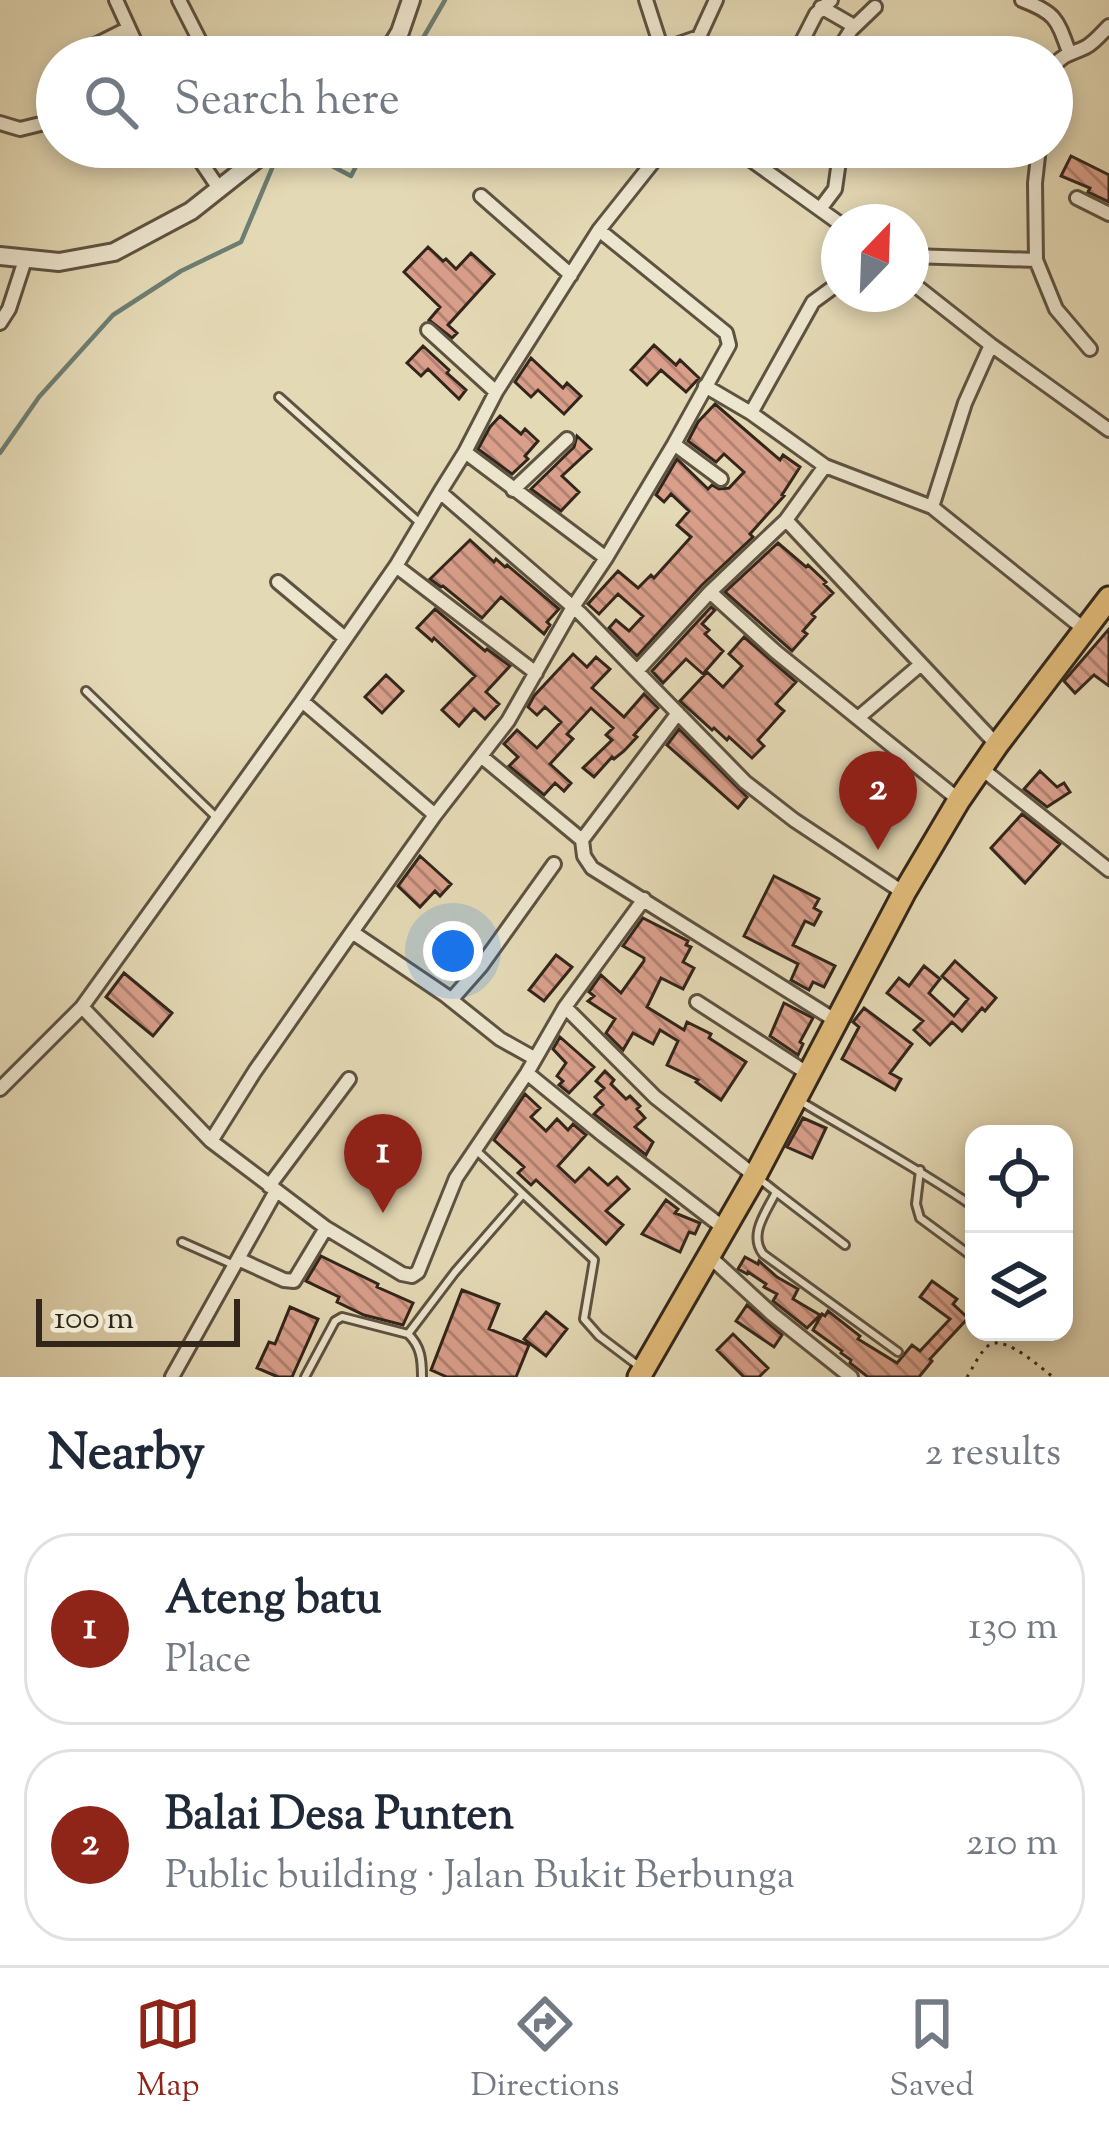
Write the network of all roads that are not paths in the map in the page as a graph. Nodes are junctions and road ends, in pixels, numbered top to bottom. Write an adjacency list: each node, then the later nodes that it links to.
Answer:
1 (116, 0): 11 (street)
2 (179, 0): 14 (street)
3 (411, 0): 15 (street)
4 (646, 0): 16 (street)
5 (716, 0): 17 (street)
6 (1022, 0): 20 (street)
7 (826, 3): 9 (street); 18 (street)
8 (875, 7): 9 (street)
9 (854, 26): 19 (street)
10 (1109, 26): 21 (street)
11 (128, 28): 12 (street); 13 (street)
12 (112, 36)
13 (132, 36)
14 (197, 36)
15 (398, 36)
16 (657, 36)
17 (699, 36)
18 (806, 36)
19 (848, 36)
20 (1064, 36)
21 (1073, 51)
22 (0, 124): 23 (street)
23 (36, 125)
24 (205, 168): 30 (street)
25 (244, 168): 30 (street)
26 (648, 168): 36 (street)
27 (769, 168): 34 (street)
28 (838, 168): 33 (street)
29 (1037, 168): 40 (street)
30 (220, 190): 39 (street)
31 (481, 196): 41 (street)
32 (1077, 198): 35 (street)
33 (825, 204)
34 (821, 210)
35 (1109, 214)
36 (599, 230): 41 (street); 48 (street)
37 (0, 256): 39 (street)
38 (929, 257): 40 (street)
39 (26, 260): 44 (street)
40 (1036, 260): 47 (street)
41 (571, 275): 49 (street)
42 (821, 296): 51 (street)
43 (929, 296): 46 (street)
44 (0, 323)
45 (428, 330): 49 (street)
46 (992, 345): 52 (street); 60 (street)
47 (1090, 349)
48 (705, 386): 51 (street); 54 (street)
49 (496, 392): 55 (street)
50 (279, 397): 62 (lane)
51 (751, 413): 56 (street)
52 (1109, 430)
53 (568, 440): 58 (street)
54 (674, 444): 57 (street); 63 (street)
55 (465, 452): 58 (street); 59 (street)
56 (825, 466): 60 (street); 61 (street)
57 (721, 479)
58 (513, 490): 63 (street)
59 (440, 491): 62 (street); 68 (street)
60 (932, 507): 69 (street)
61 (786, 520): 66 (street); 71 (street)
62 (421, 524): 64 (street)
63 (606, 558): 68 (street)
64 (396, 566): 70 (street); 73 (street)
65 (278, 582): 70 (street)
66 (710, 592): 72 (street); 77 (street)
67 (1109, 599): 69 (main road)
68 (573, 607): 72 (street); 73 (street)
69 (1084, 628): 78 (main road)
70 (345, 638): 75 (street)
71 (920, 664): 77 (street); 78 (street)
72 (638, 670): 76 (street)
73 (536, 673): 79 (street)
74 (86, 692): 83 (lane)
75 (302, 701): 82 (street); 83 (street)
76 (678, 713): 84 (street); 87 (street)
77 (859, 717): 81 (street)
78 (997, 745): 80 (main road)
79 (481, 756): 82 (street); 84 (street)
80 (982, 769): 81 (main road); 86 (street)
81 (959, 800): 87 (main road)
82 (435, 815): 89 (street)
83 (218, 818): 93 (street)
84 (582, 840): 88 (street)
85 (554, 864): 90 (street)
86 (1109, 870)
87 (904, 893): 94 (main road)
88 (644, 899): 92 (street); 94 (street)
89 (352, 932): 90 (street); 101 (street)
90 (452, 1000): 95 (street)
91 (697, 1002): 97 (street)
92 (566, 1006): 95 (street); 104 (street)
93 (82, 1007): 99 (street); 101 (street)
94 (838, 1022): 97 (main road)
95 (535, 1058): 96 (street)
96 (527, 1073): 102 (street); 110 (street)
97 (810, 1075): 100 (main road)
98 (349, 1079): 105 (street)
99 (0, 1089)
100 (797, 1099): 103 (lane); 104 (main road)
101 (211, 1141): 105 (street)
102 (476, 1149): 107 (lane); 109 (street)
103 (920, 1170): 108 (lane); 113 (lane)
104 (755, 1176): 106 (lane); 110 (main road)
105 (272, 1188): 109 (street); 115 (street)
106 (776, 1192): 112 (lane); 117 (lane)
107 (523, 1194): 116 (lane); 118 (lane)
108 (965, 1202)
109 (326, 1228): 115 (street)
110 (725, 1229): 114 (main road)
111 (182, 1242): 115 (lane)
112 (845, 1245)
113 (965, 1251)
114 (710, 1257): 118 (main road); 122 (street)
115 (237, 1263): 119 (street)
116 (408, 1334): 120 (lane); 121 (lane)
117 (898, 1352)
118 (641, 1373)
119 (172, 1377)
120 (305, 1377)
121 (422, 1377)
122 (851, 1377)

